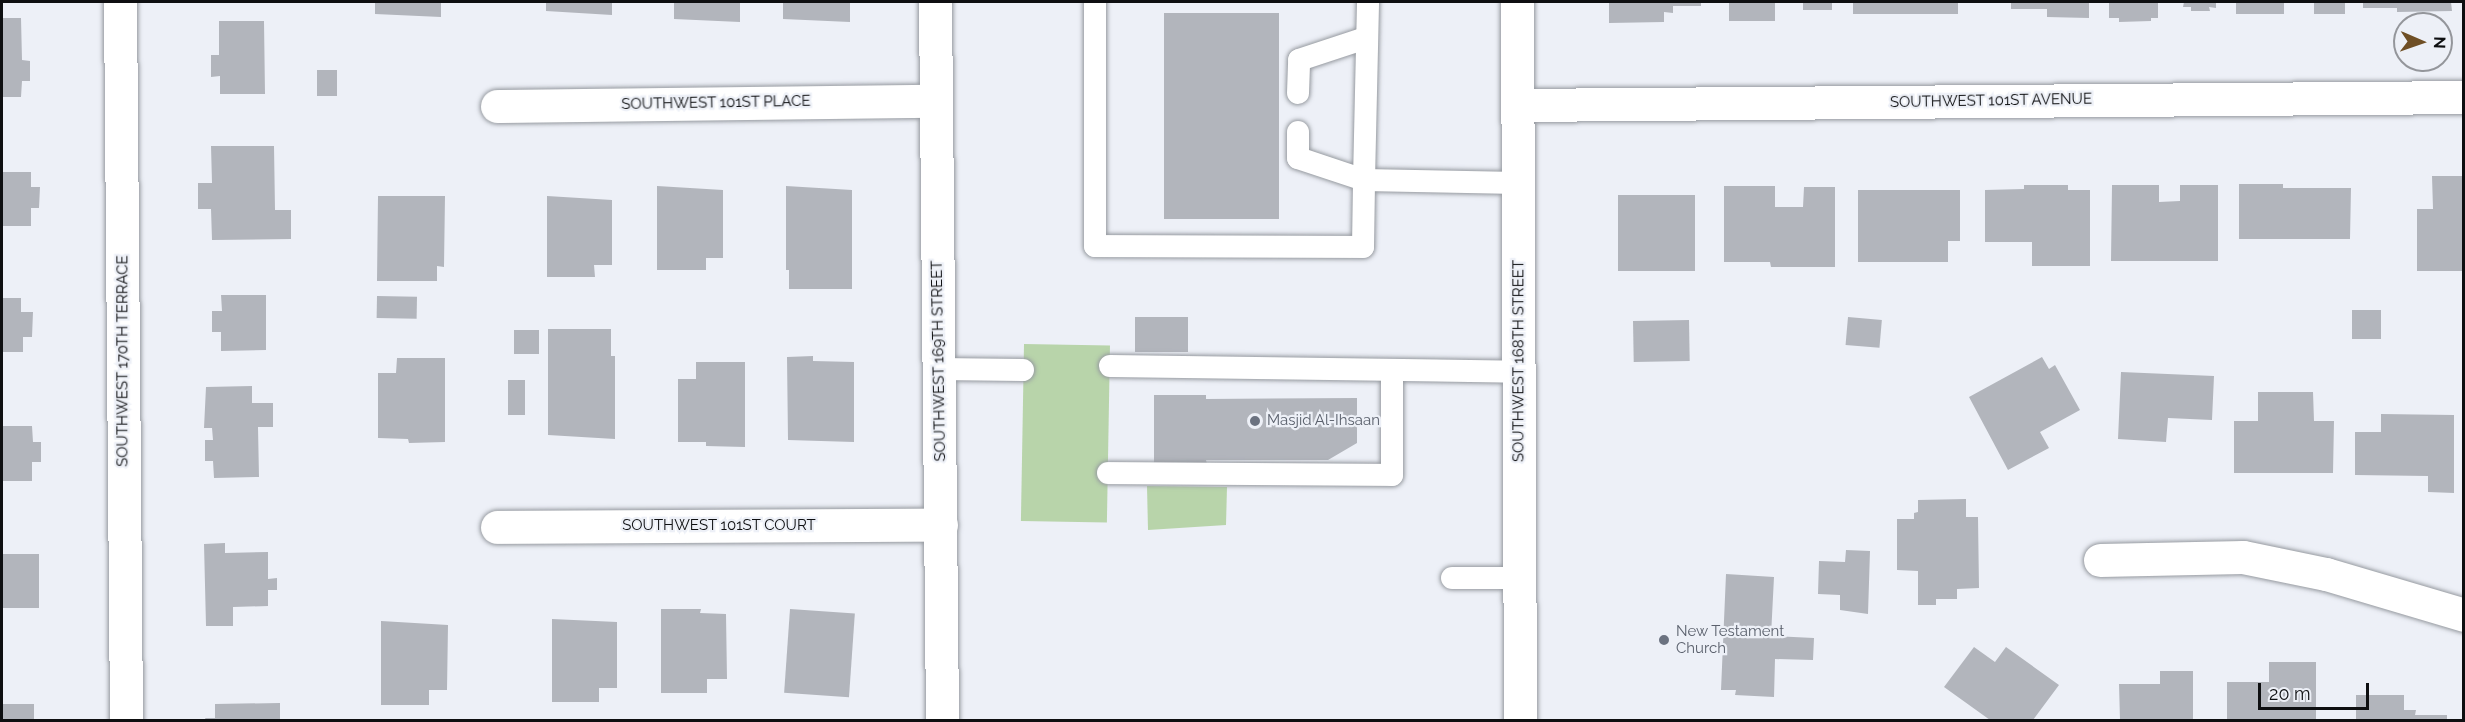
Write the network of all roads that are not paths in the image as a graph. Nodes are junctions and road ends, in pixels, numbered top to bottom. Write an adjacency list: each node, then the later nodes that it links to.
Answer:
1 (120, 2): 27 (street, SOUTHWEST 170TH TERRACE)
2 (935, 2): 9 (street, SOUTHWEST 169TH STREET)
3 (1095, 2): 13 (lane)
4 (1368, 2): 6 (lane)
5 (1517, 2): 10 (street, SOUTHWEST 168TH STREET)
6 (1366, 38): 7 (lane); 13 (lane)
7 (1299, 93)
8 (2463, 97): 10 (street, SOUTHWEST 101ST AVENUE)
9 (936, 101): 11 (street, SOUTHWEST 101ST PLACE); 16 (street, SOUTHWEST 169TH STREET)
10 (1518, 105): 14 (street, SOUTHWEST 168TH STREET)
11 (497, 106)
12 (1298, 132): 13 (lane)
13 (1364, 180): 14 (lane)
14 (1518, 183): 19 (street, SOUTHWEST 168TH STREET)
15 (1110, 366): 18 (lane)
16 (939, 369): 17 (lane); 21 (street, SOUTHWEST 169TH STREET)
17 (1023, 370)
18 (1392, 370): 19 (lane); 20 (lane)
19 (1519, 372): 25 (street, SOUTHWEST 168TH STREET)
20 (1108, 473)
21 (941, 525): 22 (street, SOUTHWEST 101ST COURT); 28 (street, SOUTHWEST 169TH STREET)
22 (497, 527)
23 (2100, 560): 26 (street)
24 (1452, 578): 25 (lane)
25 (1520, 578): 29 (street, SOUTHWEST 168TH STREET)
26 (2463, 615)
27 (126, 720)
28 (942, 720)
29 (1520, 720)

